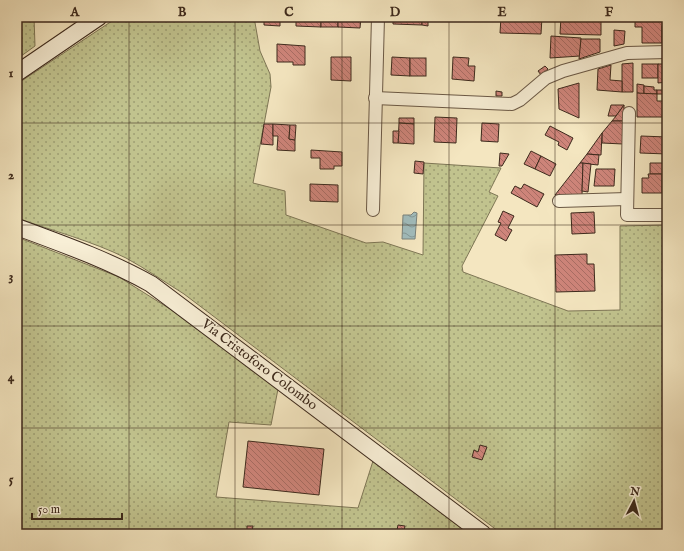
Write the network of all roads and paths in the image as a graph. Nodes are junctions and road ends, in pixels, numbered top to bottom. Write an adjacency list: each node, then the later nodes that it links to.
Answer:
1 (99, 17): 4 (main road)
2 (378, 17): 5 (street)
3 (667, 52): 5 (street)
4 (17, 73)
5 (375, 98): 9 (street)
6 (629, 113): 7 (street)
7 (627, 199): 8 (street); 10 (street)
8 (559, 201)
9 (373, 210)
10 (667, 215)
11 (17, 227): 12 (main road, Via Cristoforo Colombo)
12 (484, 534)

